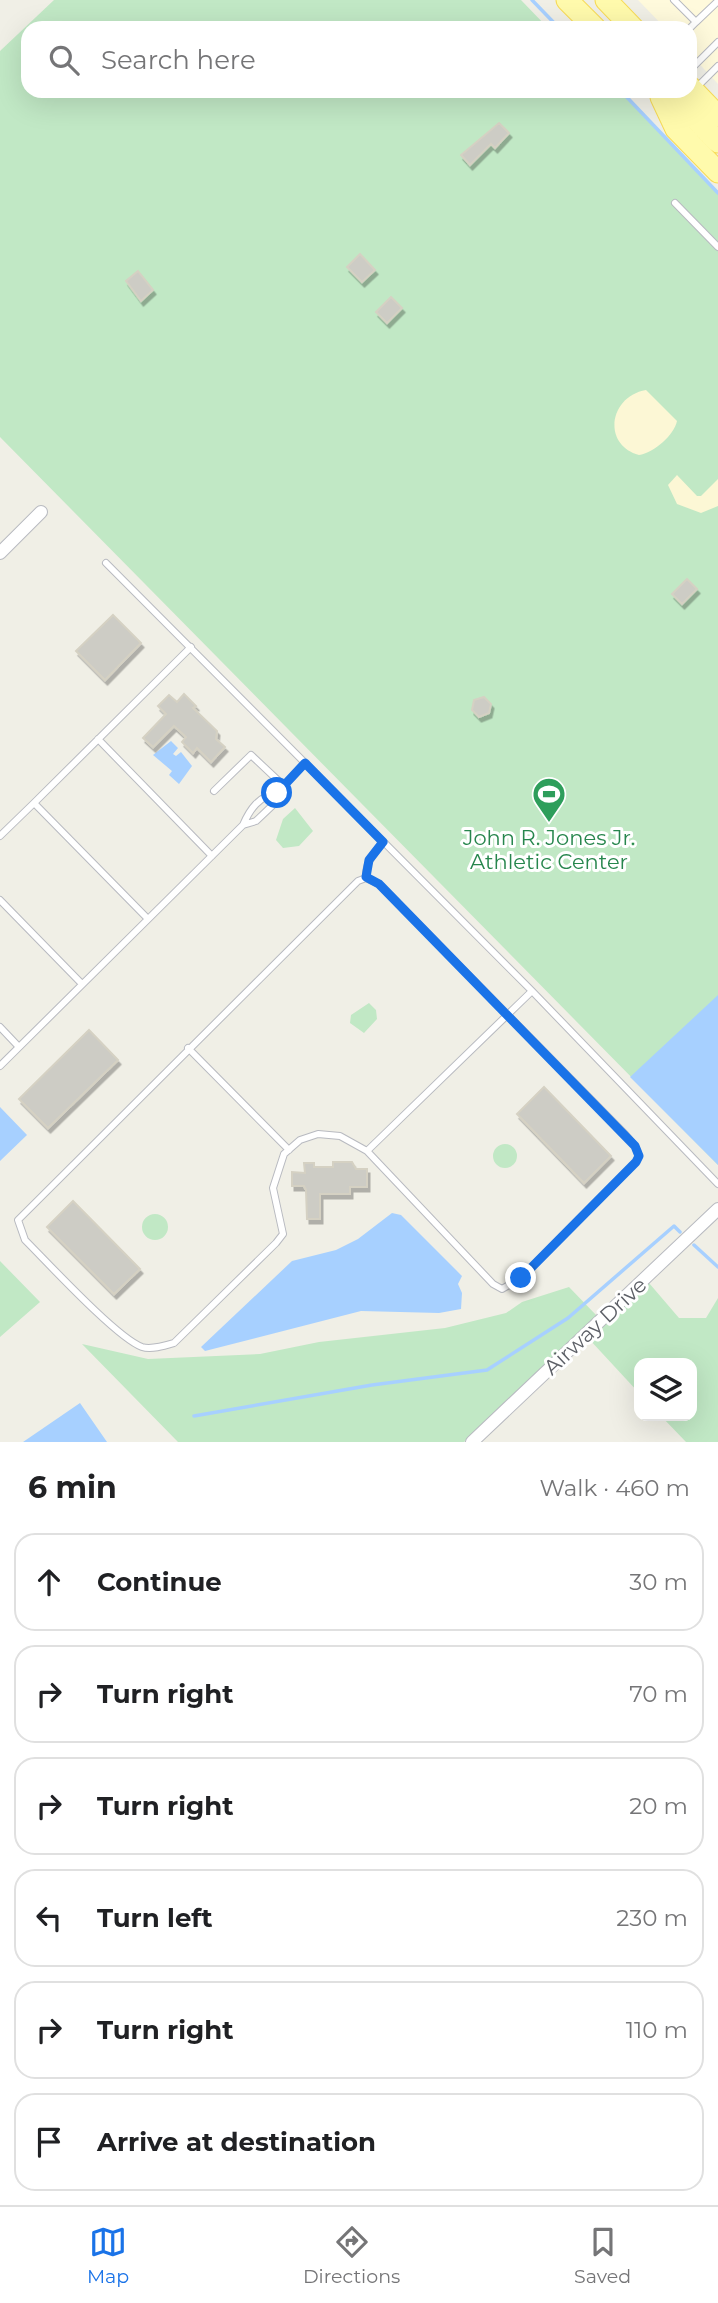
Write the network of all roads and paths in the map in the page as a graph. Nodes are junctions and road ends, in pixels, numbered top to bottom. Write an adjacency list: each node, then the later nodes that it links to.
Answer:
1 (606, 0): 4 (main road)
2 (674, 0): 5 (lane)
3 (718, 1): 6 (lane)
4 (626, 21)
5 (695, 21)
6 (697, 21)
7 (718, 42): 9 (lane)
8 (718, 66): 10 (lane)
9 (697, 73)
10 (697, 78)
11 (697, 90): 15 (main road)
12 (664, 98): 18 (main road)
13 (667, 98): 17 (main road)
14 (668, 98): 16 (main road)
15 (718, 116)
16 (718, 142)
17 (718, 155)
18 (718, 172)
19 (675, 203): 20 (lane)
20 (718, 247)
21 (41, 512): 22 (street)
22 (0, 553)
23 (106, 563): 24 (lane)
24 (191, 647): 25 (lane); 26 (lane)
25 (98, 739): 30 (lane); 34 (lane)
26 (305, 763): 27 (lane); 33 (lane)
27 (284, 786): 28 (lane); 29 (lane)
28 (214, 791)
29 (277, 793): 31 (lane); 31 (lane)
30 (34, 803): 32 (lane); 37 (lane)
31 (243, 825): 34 (lane)
32 (0, 836)
33 (383, 842): 35 (lane); 39 (lane)
34 (212, 856): 37 (lane)
35 (366, 877): 40 (lane); 43 (lane)
36 (0, 900): 38 (lane)
37 (149, 919): 38 (lane)
38 (82, 984): 42 (lane)
39 (532, 991): 40 (lane); 47 (lane)
40 (508, 1014): 46 (lane); 46 (lane)
41 (0, 1027): 42 (lane)
42 (19, 1047): 44 (lane)
43 (188, 1048): 45 (lane); 45 (lane)
44 (0, 1066)
45 (289, 1150): 46 (lane)
46 (368, 1151)
47 (718, 1185)
48 (718, 1209): 49 (street, Airway Drive)
49 (472, 1442)

